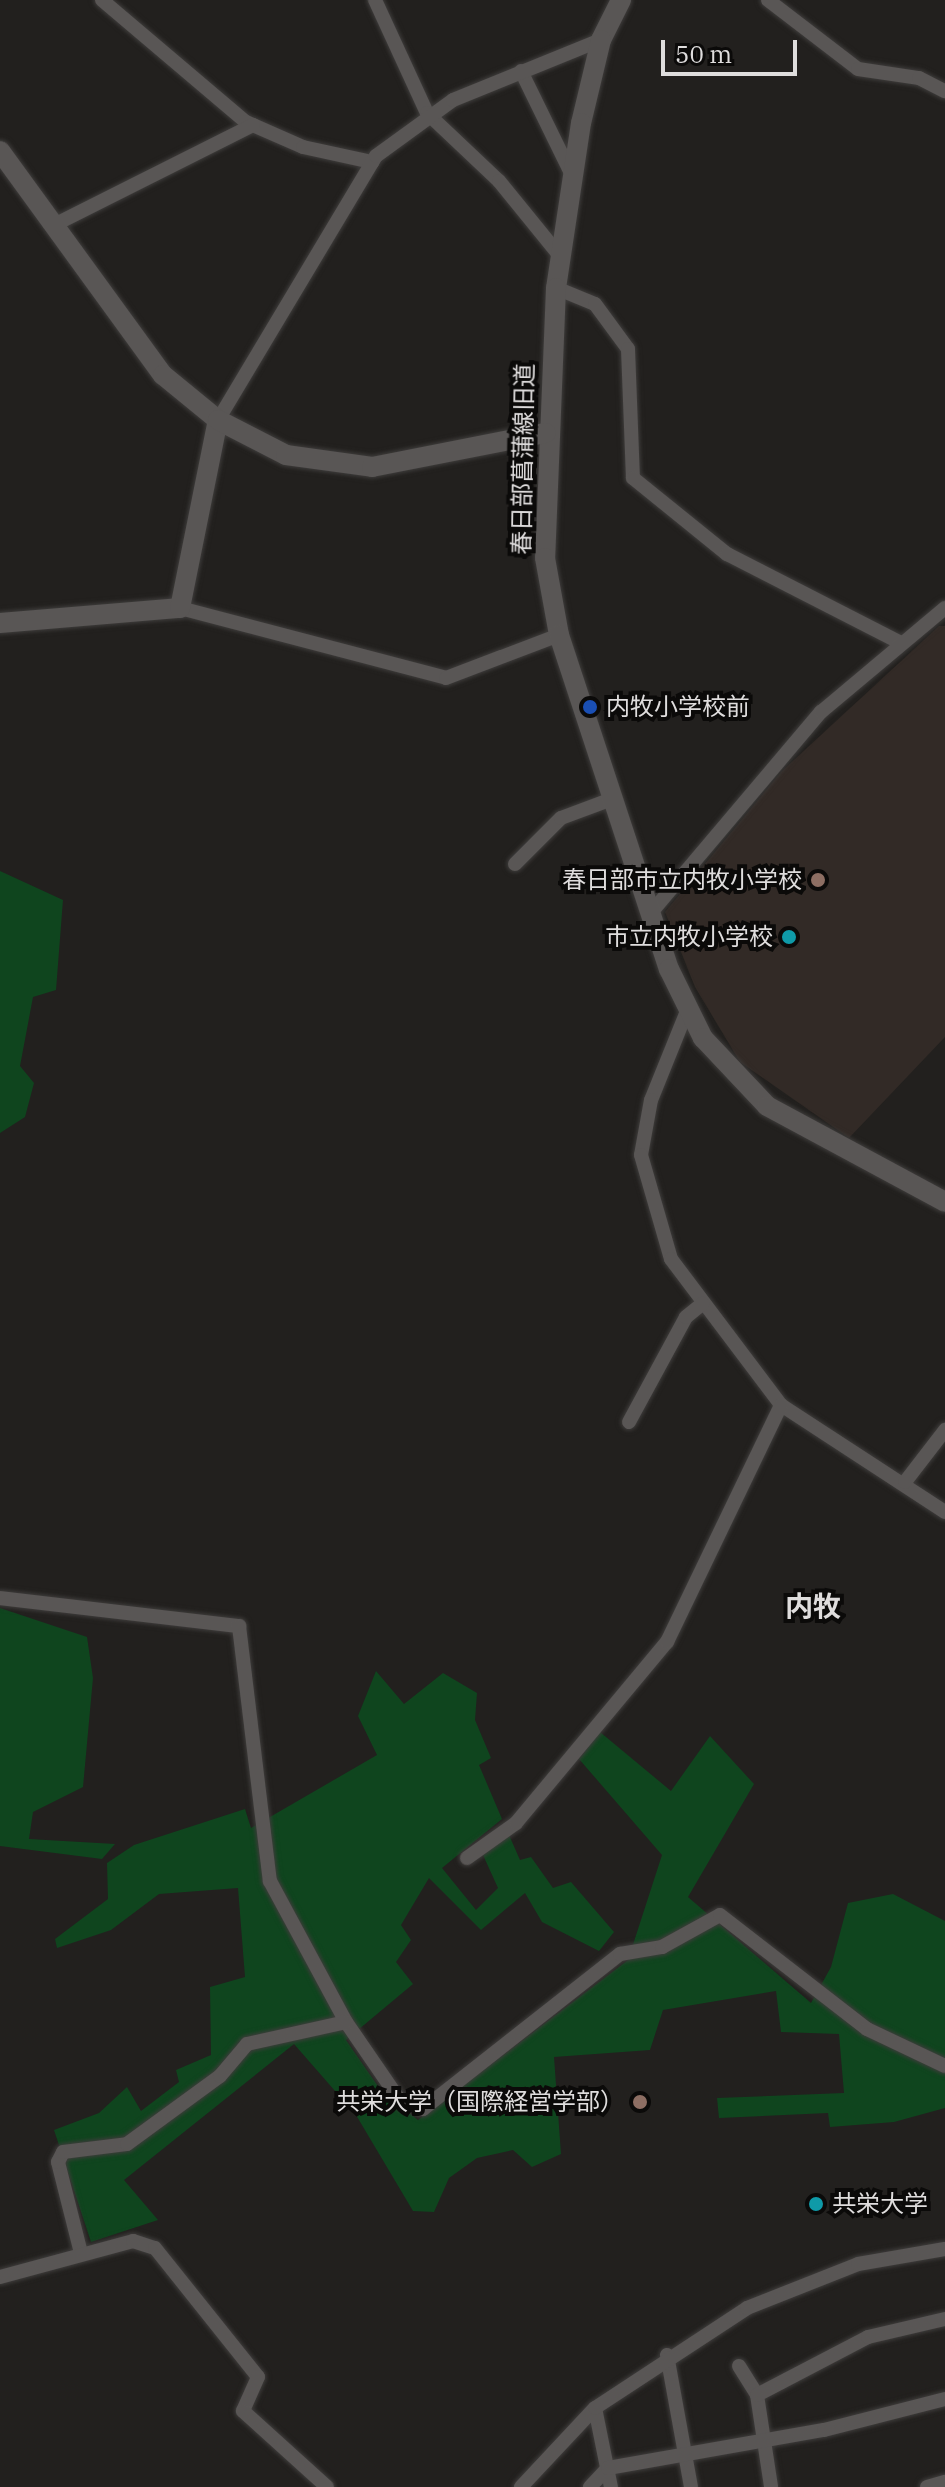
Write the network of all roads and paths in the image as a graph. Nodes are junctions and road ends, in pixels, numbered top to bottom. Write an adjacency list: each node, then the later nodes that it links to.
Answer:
1 (102, 0): 9 (street)
2 (375, 0): 8 (street)
3 (621, 0): 5 (street, 春日部菖蒲線旧道)
4 (768, 0): 7 (street)
5 (601, 40): 6 (street); 12 (street, 春日部菖蒲線旧道)
6 (521, 71): 8 (street); 12 (street)
7 (945, 91)
8 (427, 113): 11 (street); 14 (street)
9 (253, 125): 11 (street); 13 (street)
10 (0, 151): 13 (street)
11 (372, 162): 16 (street)
12 (571, 173): 14 (street, 春日部菖蒲線旧道)
13 (52, 226): 16 (street)
14 (560, 256): 15 (street, 春日部菖蒲線旧道)
15 (556, 288): 17 (street, 春日部菖蒲線旧道); 22 (street)
16 (218, 420): 17 (street); 18 (street)
17 (546, 433): 21 (street, 春日部菖蒲線旧道)
18 (180, 608): 20 (street); 21 (street)
19 (944, 610): 22 (street)
20 (0, 623)
21 (559, 635): 23 (street, 春日部菖蒲線旧道)
22 (901, 643): 25 (street)
23 (612, 799): 24 (street); 25 (street, 春日部菖蒲線旧道)
24 (515, 864)
25 (650, 914): 26 (street, 春日部菖蒲線旧道)
26 (687, 1011): 27 (street, 春日部菖蒲線旧道); 28 (street)
27 (945, 1202)
28 (702, 1304): 29 (street); 30 (street)
29 (781, 1405): 32 (street); 35 (street)
30 (629, 1422)
31 (945, 1430): 32 (street)
32 (905, 1482): 33 (street)
33 (945, 1512)
34 (0, 1598): 36 (street)
35 (467, 1858)
36 (346, 2022): 37 (street); 39 (street)
37 (945, 2066)
38 (945, 2249): 42 (street)
39 (81, 2253): 40 (street); 51 (street)
40 (0, 2277)
41 (945, 2319): 44 (street)
42 (667, 2355): 46 (street); 48 (street)
43 (739, 2366): 44 (street)
44 (757, 2395): 47 (street)
45 (945, 2399): 47 (street)
46 (595, 2408): 49 (street); 52 (street)
47 (763, 2440): 48 (street); 56 (street)
48 (686, 2454): 49 (street); 55 (street)
49 (608, 2468): 53 (street); 54 (street)
50 (945, 2482): 57 (street)
51 (327, 2487)
52 (521, 2487)
53 (590, 2487)
54 (611, 2487)
55 (691, 2487)
56 (771, 2487)
57 (927, 2487)

